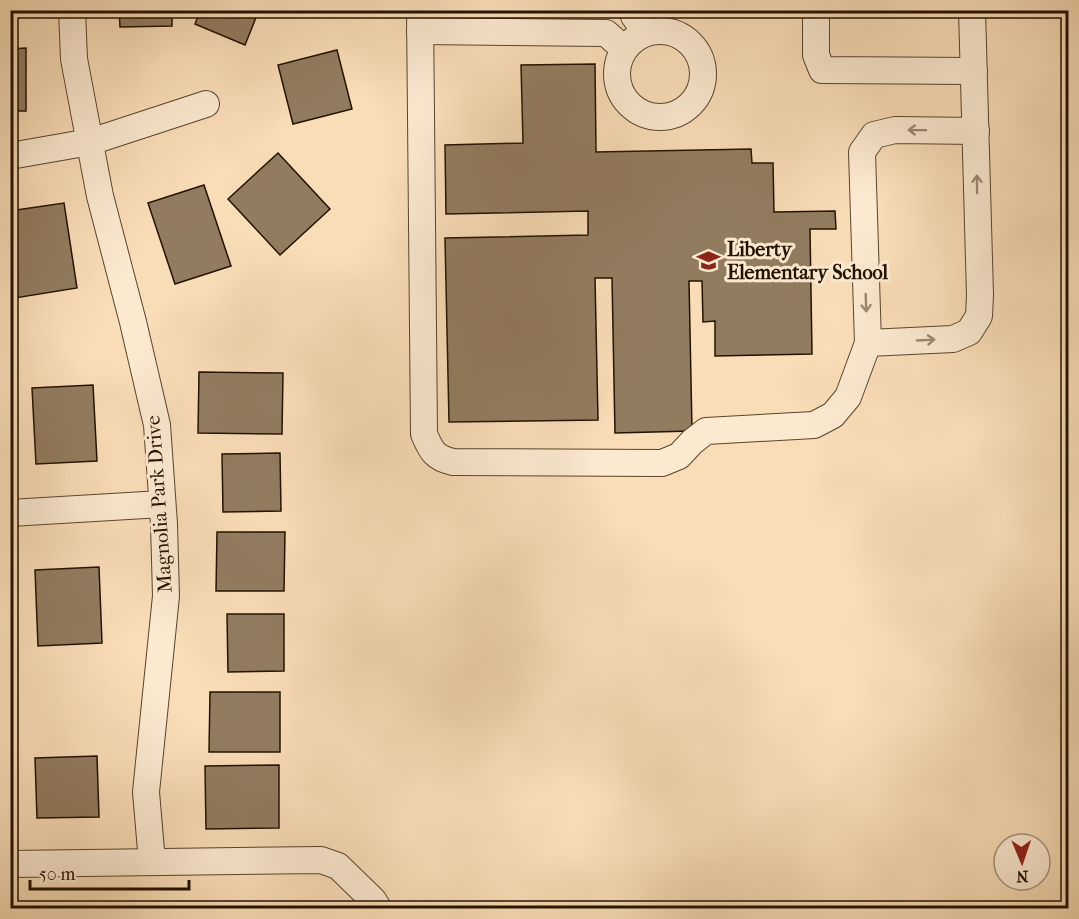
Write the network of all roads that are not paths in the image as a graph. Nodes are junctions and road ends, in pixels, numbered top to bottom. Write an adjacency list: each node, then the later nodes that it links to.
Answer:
1 (72, 10): 11 (street, Magnolia Park Drive)
2 (633, 10): 6 (street)
3 (816, 10): 8 (street)
4 (972, 10): 8 (street)
5 (420, 21): 7 (street); 13 (street)
6 (646, 33): 7 (street); 7 (street)
7 (624, 49)
8 (974, 71): 10 (street)
9 (207, 104): 11 (street)
10 (976, 131): 13 (street, one-way to 10); 13 (street, one-way to 13)
11 (90, 142): 12 (street); 14 (street, Magnolia Park Drive)
12 (10, 156)
13 (868, 343)
14 (162, 504): 15 (street); 16 (street, Magnolia Park Drive)
15 (10, 513)
16 (152, 862): 17 (street); 18 (street)
17 (10, 864)
18 (378, 909)

